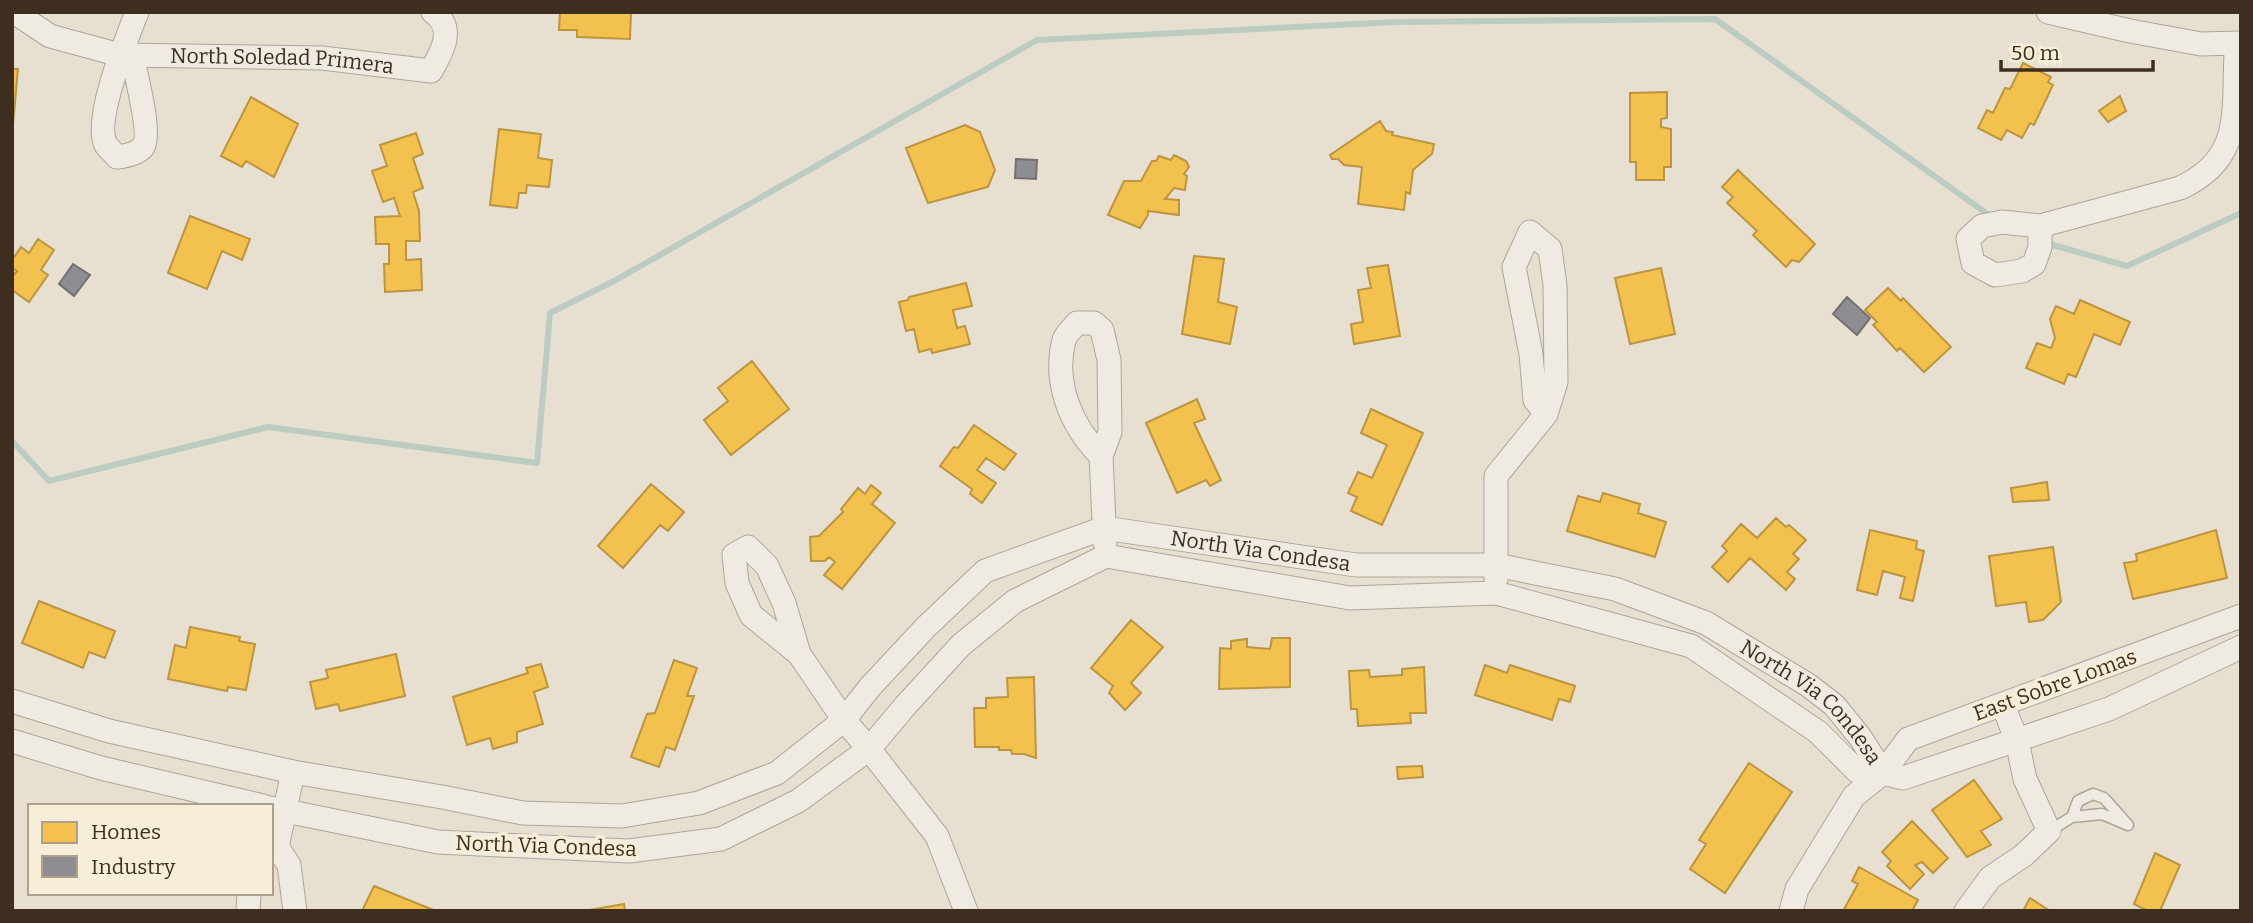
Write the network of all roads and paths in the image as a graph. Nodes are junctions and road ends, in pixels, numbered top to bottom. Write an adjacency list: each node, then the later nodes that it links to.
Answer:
1 (14, 12): 6 (street, North Soledad Primera)
2 (137, 12): 6 (street)
3 (433, 12): 6 (street, North Soledad Primera)
4 (2059, 13): 5 (street)
5 (2240, 43): 7 (street)
6 (126, 55)
7 (2040, 226)
8 (1541, 329): 12 (street)
9 (1101, 456): 9 (street); 10 (street)
10 (1104, 528): 11 (street); 12 (street, North Via Condesa); 19 (street, North Via Condesa)
11 (1106, 556): 13 (street, North Via Condesa); 22 (street, North Via Condesa)
12 (1496, 565): 13 (street); 24 (street, North Via Condesa)
13 (1496, 593): 24 (street, North Via Condesa)
14 (2241, 616): 18 (street, East Sobre Lomas)
15 (2241, 647): 21 (street, East Sobre Lomas)
16 (799, 654): 19 (street)
17 (12, 701): 23 (street, North Via Condesa)
18 (2003, 705): 21 (street); 24 (street, East Sobre Lomas)
19 (844, 720): 22 (street); 23 (street, North Via Condesa)
20 (12, 741): 25 (street, North Via Condesa)
21 (2017, 741): 24 (street, East Sobre Lomas); 28 (street)
22 (869, 749): 26 (street, North Via Condesa); 31 (street)
23 (293, 772): 26 (street)
24 (1883, 773): 32 (street, East Sobre Lomas)
25 (256, 804)
26 (273, 808): 29 (street)
27 (2072, 817): 27 (lane); 28 (lane)
28 (2049, 831): 33 (street)
29 (274, 848): 30 (street)
30 (295, 911)
31 (966, 911)
32 (1791, 911)
33 (1966, 911)

